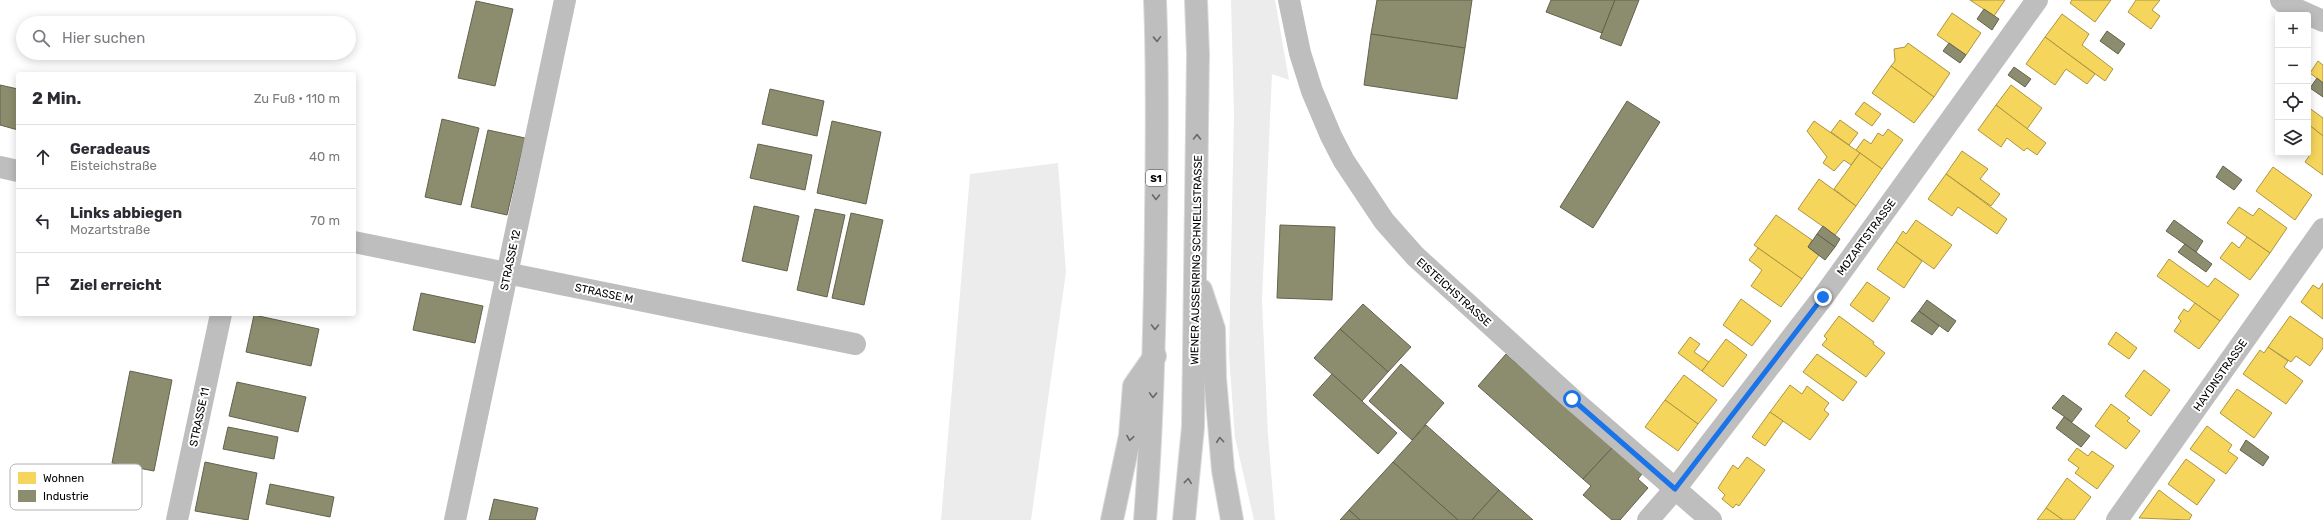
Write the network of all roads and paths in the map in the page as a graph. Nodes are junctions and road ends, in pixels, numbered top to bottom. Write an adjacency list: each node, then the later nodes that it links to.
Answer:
1 (565, 0): 12 (main road, STRASSE 12)
2 (1155, 0): 16 (main road, S1, one-way to 16)
3 (1196, 0): 13 (main road, WIENER AUSSENRING SCHNELLSTRASSE, one-way to 3)
4 (1289, 0): 17 (main road, EISTEICHSTRASSE)
5 (2038, 0): 17 (main road, MOZARTSTRASSE)
6 (2281, 0): 7 (main road)
7 (2323, 21)
8 (0, 167): 9 (main road)
9 (16, 171)
10 (2323, 229): 26 (main road, HAYDNSTRASSE)
11 (356, 242): 12 (main road, STRASSE M)
12 (507, 273): 15 (main road, STRASSE M); 19 (main road, STRASSE 12)
13 (1196, 274): 22 (main road, WIENER AUSSENRING SCHNELLSTRASSE, one-way to 13); 23 (main road, one-way to 13)
14 (221, 316): 18 (main road, STRASSE 11)
15 (854, 344)
16 (1155, 356): 20 (main road, one-way to 20); 21 (main road, S1, one-way to 21)
17 (1675, 489): 24 (main road, MOZARTSTRASSE); 25 (main road, EISTEICHSTRASSE)
18 (177, 520)
19 (455, 520)
20 (1112, 520)
21 (1145, 520)
22 (1184, 520)
23 (1232, 520)
24 (1648, 520)
25 (1711, 520)
26 (2117, 520)

